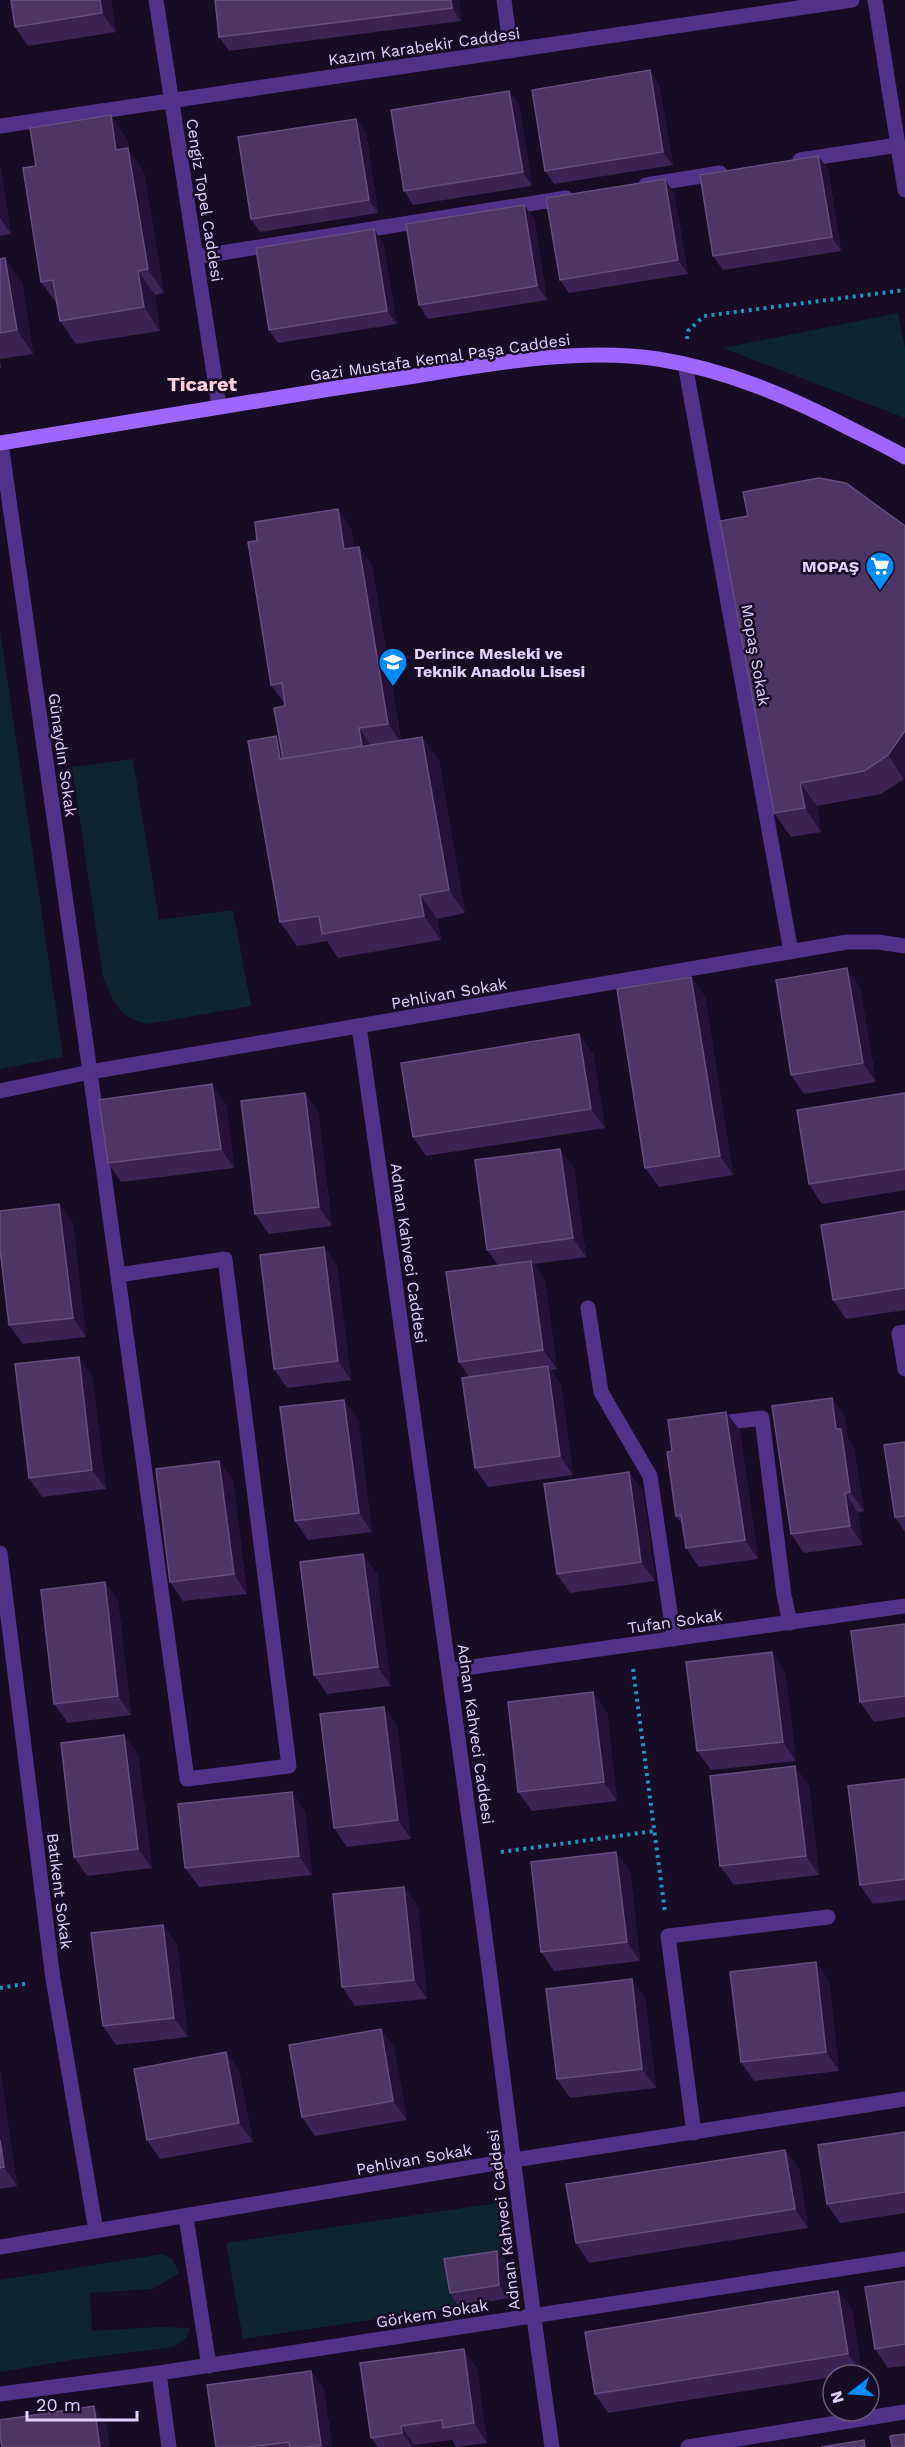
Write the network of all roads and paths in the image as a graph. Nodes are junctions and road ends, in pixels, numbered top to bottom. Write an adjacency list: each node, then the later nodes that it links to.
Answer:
1 (156, 0): 6 (street, Cengiz Topel Caddesi)
2 (504, 0): 5 (street)
3 (852, 0): 5 (street, Kazım Karabekir Caddesi)
4 (875, 0): 8 (street)
5 (511, 51): 6 (street, Kazım Karabekir Caddesi)
6 (172, 101): 7 (street, Kazım Karabekir Caddesi); 14 (street, Cengiz Topel Caddesi)
7 (0, 126)
8 (898, 145): 9 (street); 12 (street)
9 (784, 163)
10 (737, 171): 11 (street)
11 (631, 188)
12 (905, 190)
13 (584, 195): 14 (street)
14 (196, 257): 17 (street, Cengiz Topel Caddesi)
15 (905, 290): 16 (path)
16 (685, 364): 17 (street, Gazi Mustafa Kemal Paşa Caddesi); 19 (street, Gazi Mustafa Kemal Paşa Caddesi); 21 (street, Mopaş Sokak)
17 (219, 406): 18 (street, Gazi Mustafa Kemal Paşa Caddesi)
18 (0, 443): 23 (street, Günaydın Sokak)
19 (904, 455)
20 (905, 946): 21 (street, Pehlivan Sokak)
21 (791, 952): 22 (street, Pehlivan Sokak)
22 (359, 1026): 23 (street, Pehlivan Sokak); 35 (street, Adnan Kahveci Caddesi)
23 (90, 1072): 24 (street, Pehlivan Sokak); 25 (street, Günaydın Sokak)
24 (0, 1091)
25 (118, 1275): 25 (street, Günaydın Sokak)
26 (588, 1308): 33 (street)
27 (905, 1332): 28 (street)
28 (905, 1369)
29 (704, 1425): 32 (street)
30 (0, 1553): 44 (street, Batıkent Sokak)
31 (905, 1606): 32 (street, Tufan Sokak)
32 (790, 1623): 33 (street, Tufan Sokak)
33 (674, 1639): 34 (street, Tufan Sokak)
34 (630, 1646): 35 (street, Tufan Sokak); 36 (path)
35 (450, 1670): 37 (street, Adnan Kahveci Caddesi)
36 (655, 1832): 37 (path); 39 (path)
37 (475, 1855): 42 (street, Adnan Kahveci Caddesi)
38 (828, 1917): 39 (street)
39 (668, 1936): 41 (street)
40 (905, 2099): 41 (street, Pehlivan Sokak)
41 (694, 2133): 42 (street, Pehlivan Sokak)
42 (514, 2160): 43 (street, Pehlivan Sokak); 47 (street, Adnan Kahveci Caddesi)
43 (186, 2217): 44 (street, Pehlivan Sokak); 48 (street)
44 (96, 2231): 45 (street, Pehlivan Sokak)
45 (0, 2247)
46 (905, 2259): 47 (street, Görkem Sokak)
47 (532, 2315): 48 (street, Görkem Sokak); 53 (street, Adnan Kahveci Caddesi)
48 (209, 2366): 49 (street, Görkem Sokak)
49 (159, 2373): 50 (street, Görkem Sokak); 52 (street)
50 (0, 2394)
51 (905, 2412): 54 (street)
52 (169, 2447)
53 (552, 2447)
54 (688, 2447)

